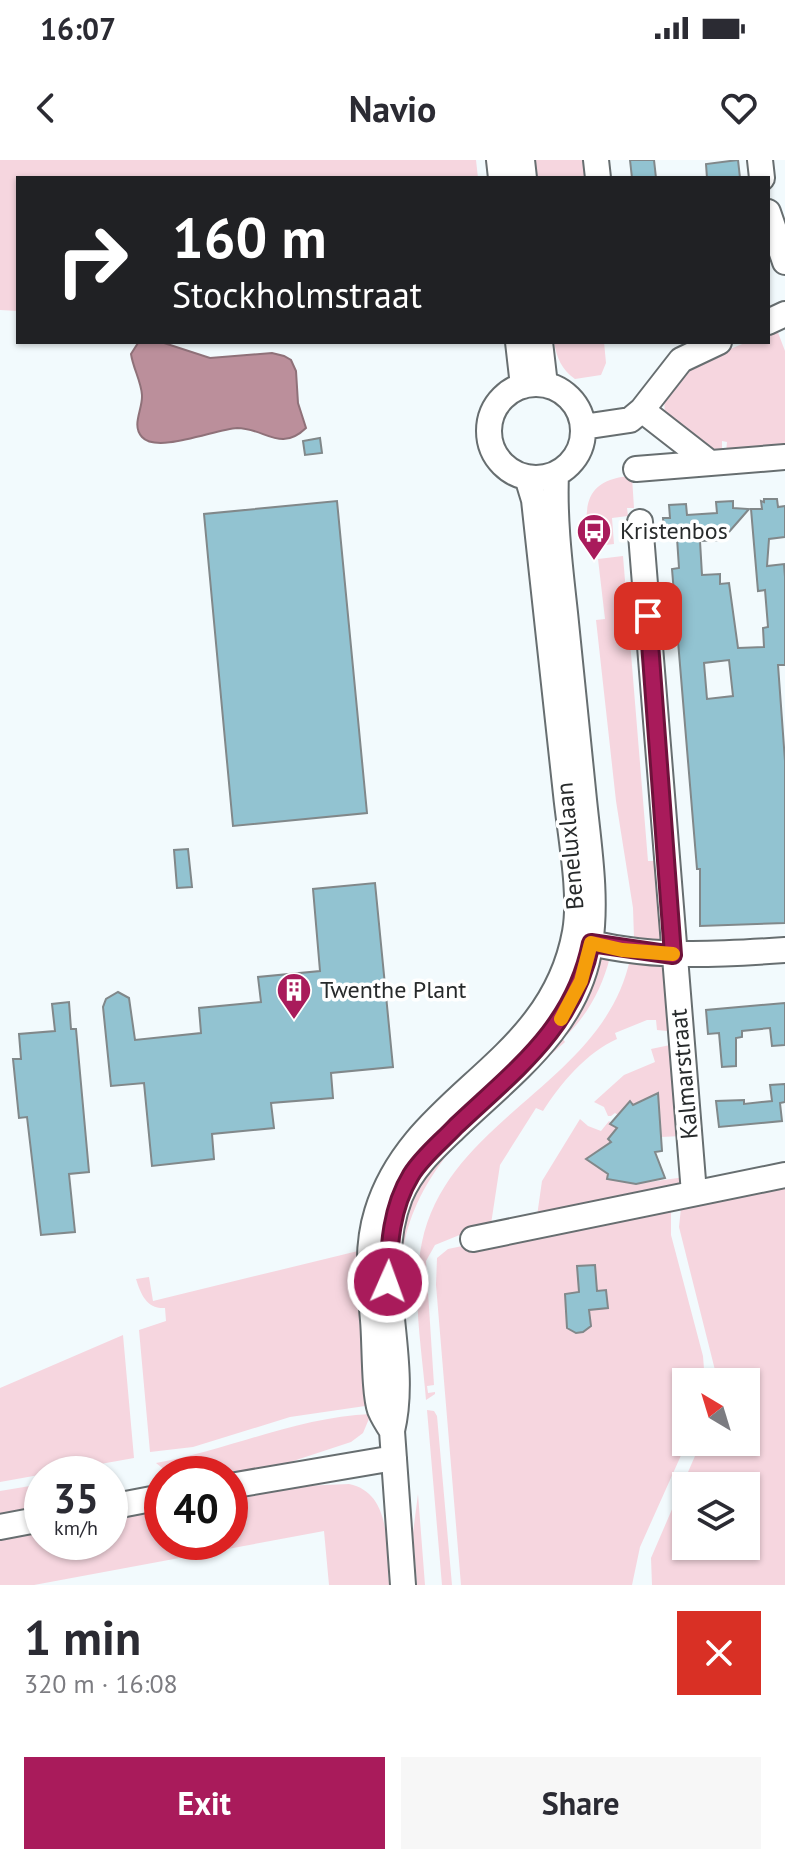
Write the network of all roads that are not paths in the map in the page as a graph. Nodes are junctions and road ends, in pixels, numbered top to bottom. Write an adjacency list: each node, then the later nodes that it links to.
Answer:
1 (770, 218): 2 (street)
2 (785, 262)
3 (519, 344): 6 (street)
4 (540, 344): 6 (street)
5 (715, 344): 7 (street)
6 (534, 386): 8 (street); 13 (street)
7 (642, 410): 8 (street); 10 (street)
8 (583, 427): 12 (street)
9 (785, 457): 10 (street)
10 (710, 463): 11 (street)
11 (636, 469)
12 (556, 474): 13 (street); 15 (street, Beneluxlaan)
13 (527, 477): 15 (street, Beneluxlaan)
14 (640, 522): 17 (street, Kalmarstraat)
15 (582, 941): 17 (street); 21 (street, Beneluxlaan)
16 (785, 950): 17 (street)
17 (673, 955): 19 (street, Kalmarstraat)
18 (785, 1175): 19 (street)
19 (694, 1193): 20 (street)
20 (473, 1239)
21 (394, 1458): 22 (street); 25 (street, Beneluxlaan)
22 (248, 1483)
23 (24, 1522): 24 (street)
24 (0, 1527)
25 (403, 1585)

